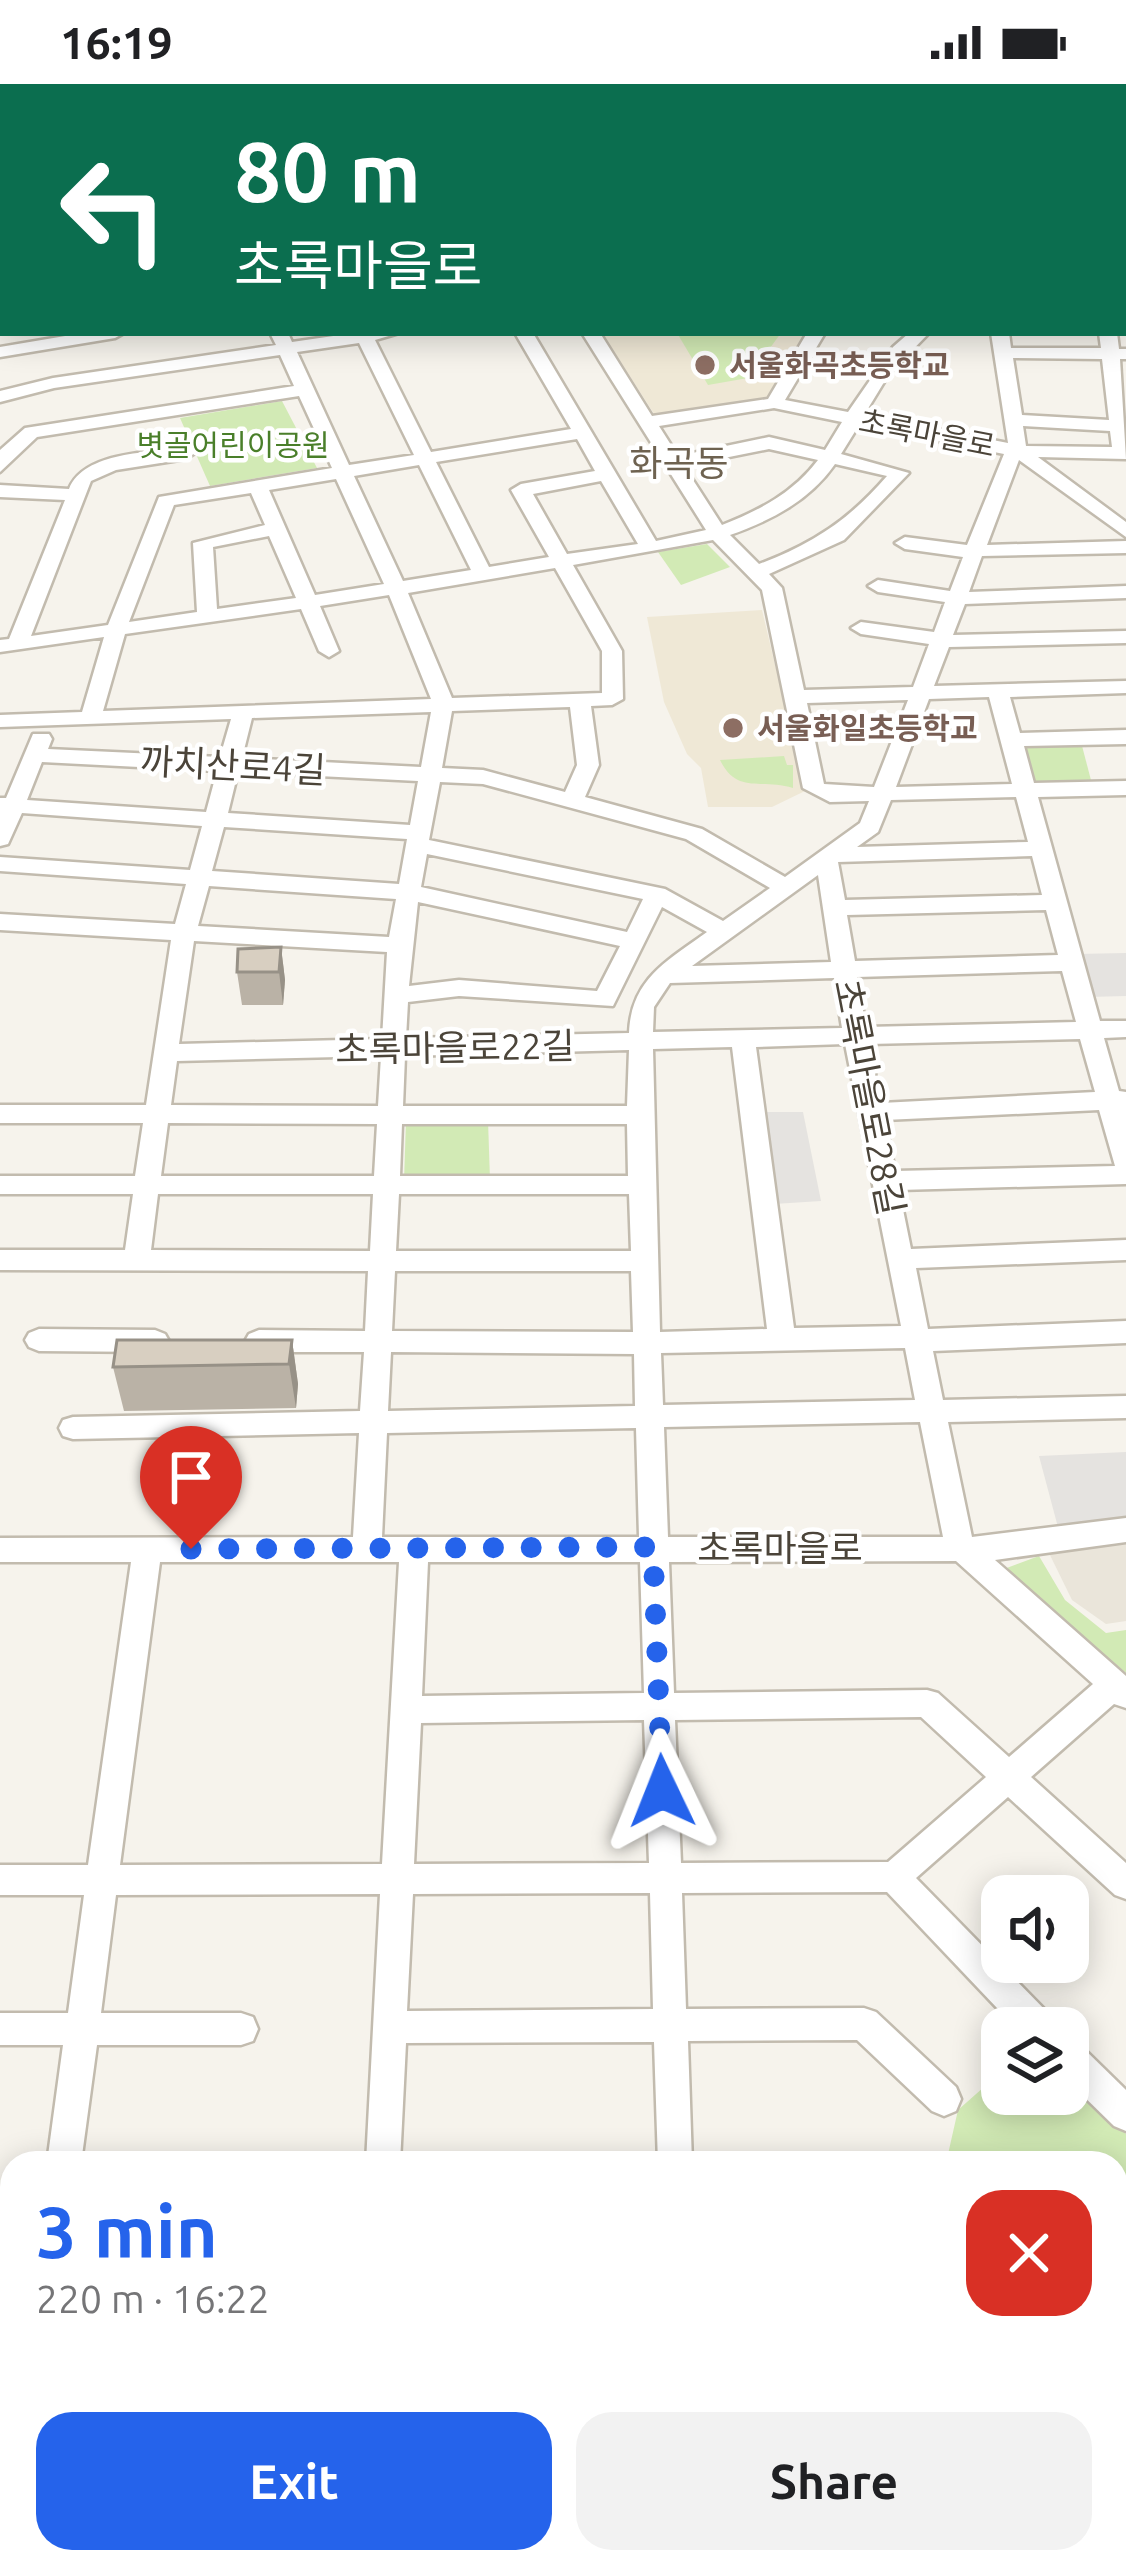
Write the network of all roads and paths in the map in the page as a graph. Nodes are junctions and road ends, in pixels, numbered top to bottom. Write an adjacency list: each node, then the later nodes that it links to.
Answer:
1 (96, 336): 10 (street)
2 (350, 336): 8 (street)
3 (365, 336): 27 (street)
4 (526, 336): 22 (street)
5 (593, 336): 19 (street)
6 (814, 336): 16 (street)
7 (917, 336): 17 (street)
8 (283, 341): 13 (street); 14 (street)
9 (1002, 343): 12 (street); 18 (street)
10 (27, 347): 11 (street); 13 (street)
11 (0, 352)
12 (1118, 354): 20 (street)
13 (38, 386): 15 (street); 21 (street)
14 (304, 390): 21 (street); 30 (street)
15 (0, 397)
16 (774, 403): 17 (street, 초록마을로); 19 (street, 초록마을로)
17 (855, 419): 23 (street, 초록마을로); 26 (street)
18 (1013, 420): 20 (street); 23 (street)
19 (648, 422): 28 (street)
20 (1122, 425): 24 (street)
21 (53, 428): 29 (street)
22 (580, 433): 27 (street); 31 (street)
23 (1018, 451): 24 (street); 36 (street, 초록마을로); 41 (street)
24 (1124, 453)
25 (186, 454): 34 (street)
26 (832, 456): 28 (street); 37 (street); 43 (street)
27 (428, 457): 30 (street); 44 (street)
28 (671, 463): 37 (street)
29 (0, 466)
30 (343, 471): 32 (street); 46 (street)
31 (607, 474): 39 (street); 42 (street)
32 (257, 485): 35 (street); 52 (street)
33 (0, 491): 34 (street)
34 (75, 495): 55 (street)
35 (277, 529): 49 (street); 50 (street)
36 (1126, 531)
37 (718, 534): 39 (street); 43 (street)
38 (905, 543): 41 (street)
39 (649, 546): 42 (street)
40 (1126, 547): 41 (street)
41 (976, 550): 48 (street)
42 (562, 561): 44 (street); 61 (street)
43 (756, 572): 60 (street)
44 (483, 575): 46 (street)
45 (878, 586): 48 (street)
46 (396, 590): 49 (street); 62 (street)
47 (1126, 592): 48 (street)
48 (958, 598): 54 (street)
49 (310, 602): 50 (street); 56 (street)
50 (207, 617): 52 (street)
51 (861, 628): 54 (street)
52 (116, 630): 55 (street); 64 (street)
53 (1126, 637): 54 (street)
54 (942, 641): 59 (street)
55 (8, 645)
56 (329, 651)
57 (1126, 687): 58 (street)
58 (998, 691): 59 (street); 68 (street)
59 (923, 693): 60 (street); 74 (street)
60 (793, 697): 74 (street)
61 (580, 700): 62 (street); 75 (street)
62 (443, 703): 63 (street); 71 (street)
63 (244, 709): 64 (street); 70 (street)
64 (91, 716): 65 (street)
65 (49, 718): 66 (street); 69 (street)
66 (0, 721)
67 (1126, 737): 68 (street)
68 (1011, 740): 73 (street)
69 (34, 755): 70 (street, 까치산로4길); 76 (street)
70 (229, 765): 71 (street, 까치산로4길); 77 (street)
71 (431, 775): 75 (street, 까치산로4길); 79 (street)
72 (1126, 788): 73 (street)
73 (1024, 790): 74 (street); 80 (street)
74 (886, 794): 81 (street)
75 (572, 801): 84 (street, 까치산로4길)
76 (7, 806): 77 (street); 78 (street)
77 (214, 818): 79 (street); 83 (street)
78 (0, 839)
79 (419, 839): 85 (street); 86 (street)
80 (1040, 849): 81 (street); 87 (street)
81 (826, 855): 84 (street); 88 (street, 초록마을로28길)
82 (0, 864): 83 (street)
83 (199, 876): 85 (street); 91 (street)
84 (785, 887): 90 (street)
85 (409, 892): 92 (street); 93 (street)
86 (657, 894): 90 (street); 92 (street)
87 (1054, 902): 88 (street); 94 (street)
88 (834, 908): 95 (street, 초록마을로28길)
89 (0, 922): 91 (street)
90 (725, 932): 96 (street)
91 (184, 934): 93 (street); 104 (street)
92 (634, 941): 97 (street)
93 (399, 945): 97 (street)
94 (1070, 963): 95 (street); 99 (street)
95 (844, 972): 96 (street); 100 (street, 초록마을로28길)
96 (663, 975): 102 (street)
97 (397, 995): 103 (street)
98 (1126, 1029): 99 (street, 초록마을로22길)
99 (1088, 1030): 100 (street, 초록마을로22길); 105 (street)
100 (855, 1036): 101 (street, 초록마을로22길); 106 (street, 초록마을로28길)
101 (743, 1040): 102 (street, 초록마을로22길); 126 (street)
102 (639, 1044): 103 (street, 초록마을로22길); 108 (street)
103 (395, 1048): 104 (street, 초록마을로22길); 109 (street)
104 (166, 1053): 110 (street)
105 (1117, 1101): 106 (street); 111 (street)
106 (871, 1112): 113 (street, 초록마을로28길)
107 (0, 1114): 110 (street)
108 (639, 1114): 109 (street); 115 (street)
109 (393, 1116): 110 (street); 116 (street)
110 (158, 1117): 117 (street)
111 (1126, 1162)
112 (1126, 1175): 113 (street)
113 (886, 1181): 119 (street, 초록마을로28길)
114 (0, 1185): 117 (street)
115 (641, 1185): 116 (street); 121 (street)
116 (389, 1187): 117 (street); 123 (street)
117 (148, 1188): 122 (street)
118 (1126, 1250): 119 (street)
119 (903, 1259): 125 (street, 초록마을로28길)
120 (0, 1260): 122 (street)
121 (644, 1261): 123 (street); 131 (street)
122 (136, 1262): 123 (street)
123 (384, 1262): 130 (street)
124 (1126, 1332): 125 (street)
125 (920, 1338): 126 (street); 133 (street, 초록마을로28길)
126 (782, 1339): 131 (street)
127 (39, 1340): 128 (street)
128 (192, 1341)
129 (239, 1341): 130 (street)
130 (380, 1342): 131 (street); 135 (street)
131 (646, 1343): 134 (street)
132 (1126, 1407): 133 (street)
133 (934, 1415): 134 (street); 138 (street, 초록마을로28길)
134 (649, 1419): 135 (street); 139 (street)
135 (375, 1424): 136 (street); 140 (street)
136 (73, 1428)
137 (1126, 1530): 138 (street, 초록마을로)
138 (959, 1546): 139 (street, 초록마을로); 144 (street)
139 (653, 1547): 141 (street, 초록마을로); 145 (street)
140 (367, 1548): 141 (street, 초록마을로); 143 (street, 초록마을로)
141 (414, 1548): 146 (street)
142 (0, 1550): 143 (street, 초록마을로)
143 (147, 1550): 152 (street)
144 (1120, 1690): 147 (street)
145 (659, 1705): 146 (street); 147 (street); 149 (street)
146 (406, 1710): 150 (street)
147 (1011, 1774): 148 (street); 153 (street)
148 (894, 1877): 149 (street); 154 (street)
149 (665, 1878): 150 (street); 156 (street)
150 (399, 1879): 152 (street); 155 (street)
151 (0, 1880): 152 (street)
152 (102, 1880): 158 (street)
153 (1126, 1884)
154 (1019, 2007)
155 (391, 2027): 156 (street); 164 (street)
156 (670, 2027): 161 (street); 165 (street)
157 (0, 2029): 158 (street)
158 (82, 2029): 159 (street); 163 (street)
159 (241, 2029)
160 (1089, 2078): 162 (street)
161 (944, 2098)
162 (1126, 2114)
163 (66, 2151)
164 (384, 2151)
165 (675, 2151)

